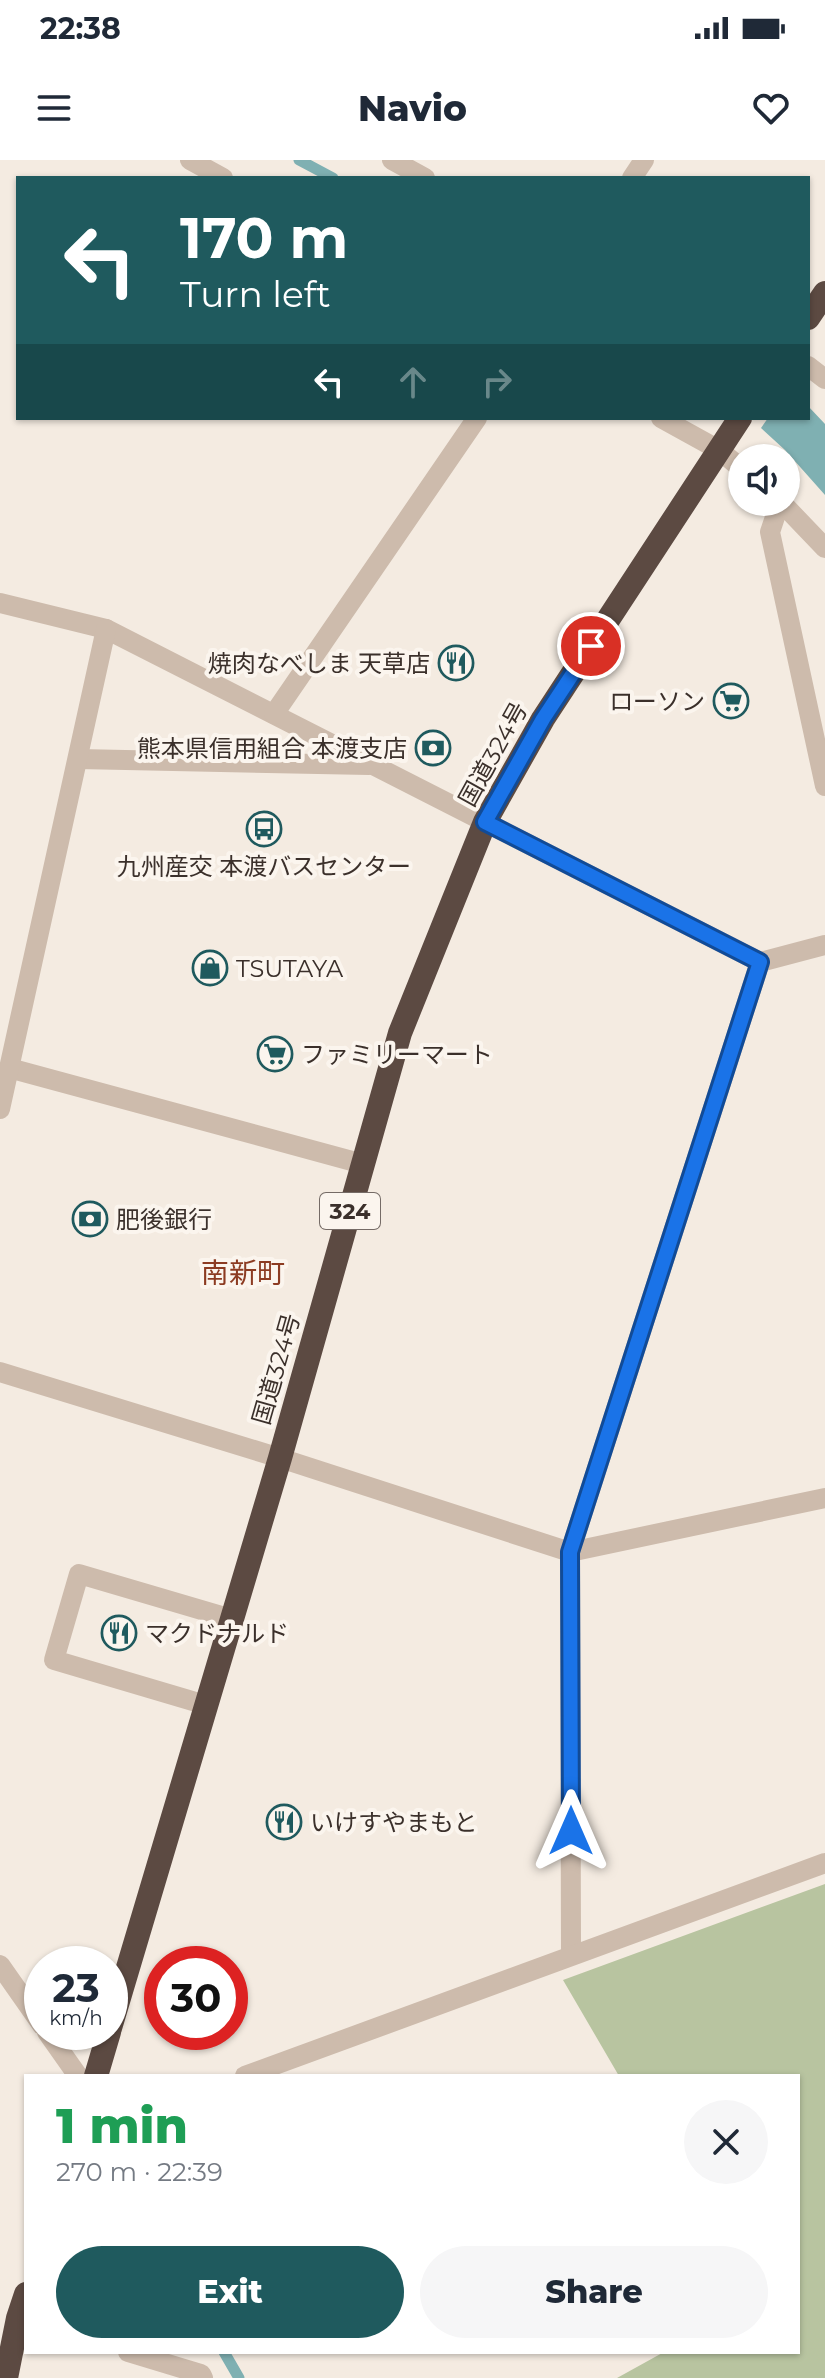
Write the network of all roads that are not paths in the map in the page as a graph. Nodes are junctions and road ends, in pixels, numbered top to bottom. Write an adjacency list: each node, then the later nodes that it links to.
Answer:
1 (190, 160): 3 (street)
2 (392, 160): 4 (street)
3 (219, 176)
4 (421, 176)
5 (825, 293): 6 (highway)
6 (810, 315)
7 (476, 420): 15 (street)
8 (669, 420): 9 (street)
9 (729, 435): 19 (highway, 国道324号 / 324)
10 (775, 516): 18 (street)
11 (794, 516): 12 (street)
12 (825, 548)
13 (0, 603): 14 (street)
14 (106, 629): 15 (street); 16 (street)
15 (274, 714): 17 (street)
16 (78, 759): 17 (street); 22 (street)
17 (373, 765): 19 (street)
18 (825, 786)
19 (485, 822): 21 (street); 24 (highway, 国道324号 / 324)
20 (825, 945): 21 (street)
21 (760, 962): 28 (street)
22 (9, 1068): 23 (street); 24 (street)
23 (0, 1109)
24 (363, 1164): 26 (highway, 国道324号 / 324)
25 (0, 1372): 26 (street)
26 (280, 1458): 28 (street); 29 (highway, 国道324号 / 324)
27 (825, 1498): 28 (street)
28 (570, 1552): 32 (street)
29 (232, 1619): 30 (highway, 国道324号 / 324); 30 (street)
30 (206, 1705): 34 (highway, 国道324号 / 324)
31 (825, 1863): 32 (street)
32 (571, 1955): 40 (street)
33 (0, 1965): 35 (street)
34 (128, 1966)
35 (24, 1999)
36 (60, 2050): 38 (street)
37 (103, 2050): 39 (highway, 国道324号 / 324)
38 (77, 2074)
39 (97, 2074)
40 (250, 2074)
41 (24, 2298): 42 (highway)
42 (15, 2317): 44 (highway)
43 (135, 2354): 45 (street)
44 (6, 2378)
45 (203, 2378)

